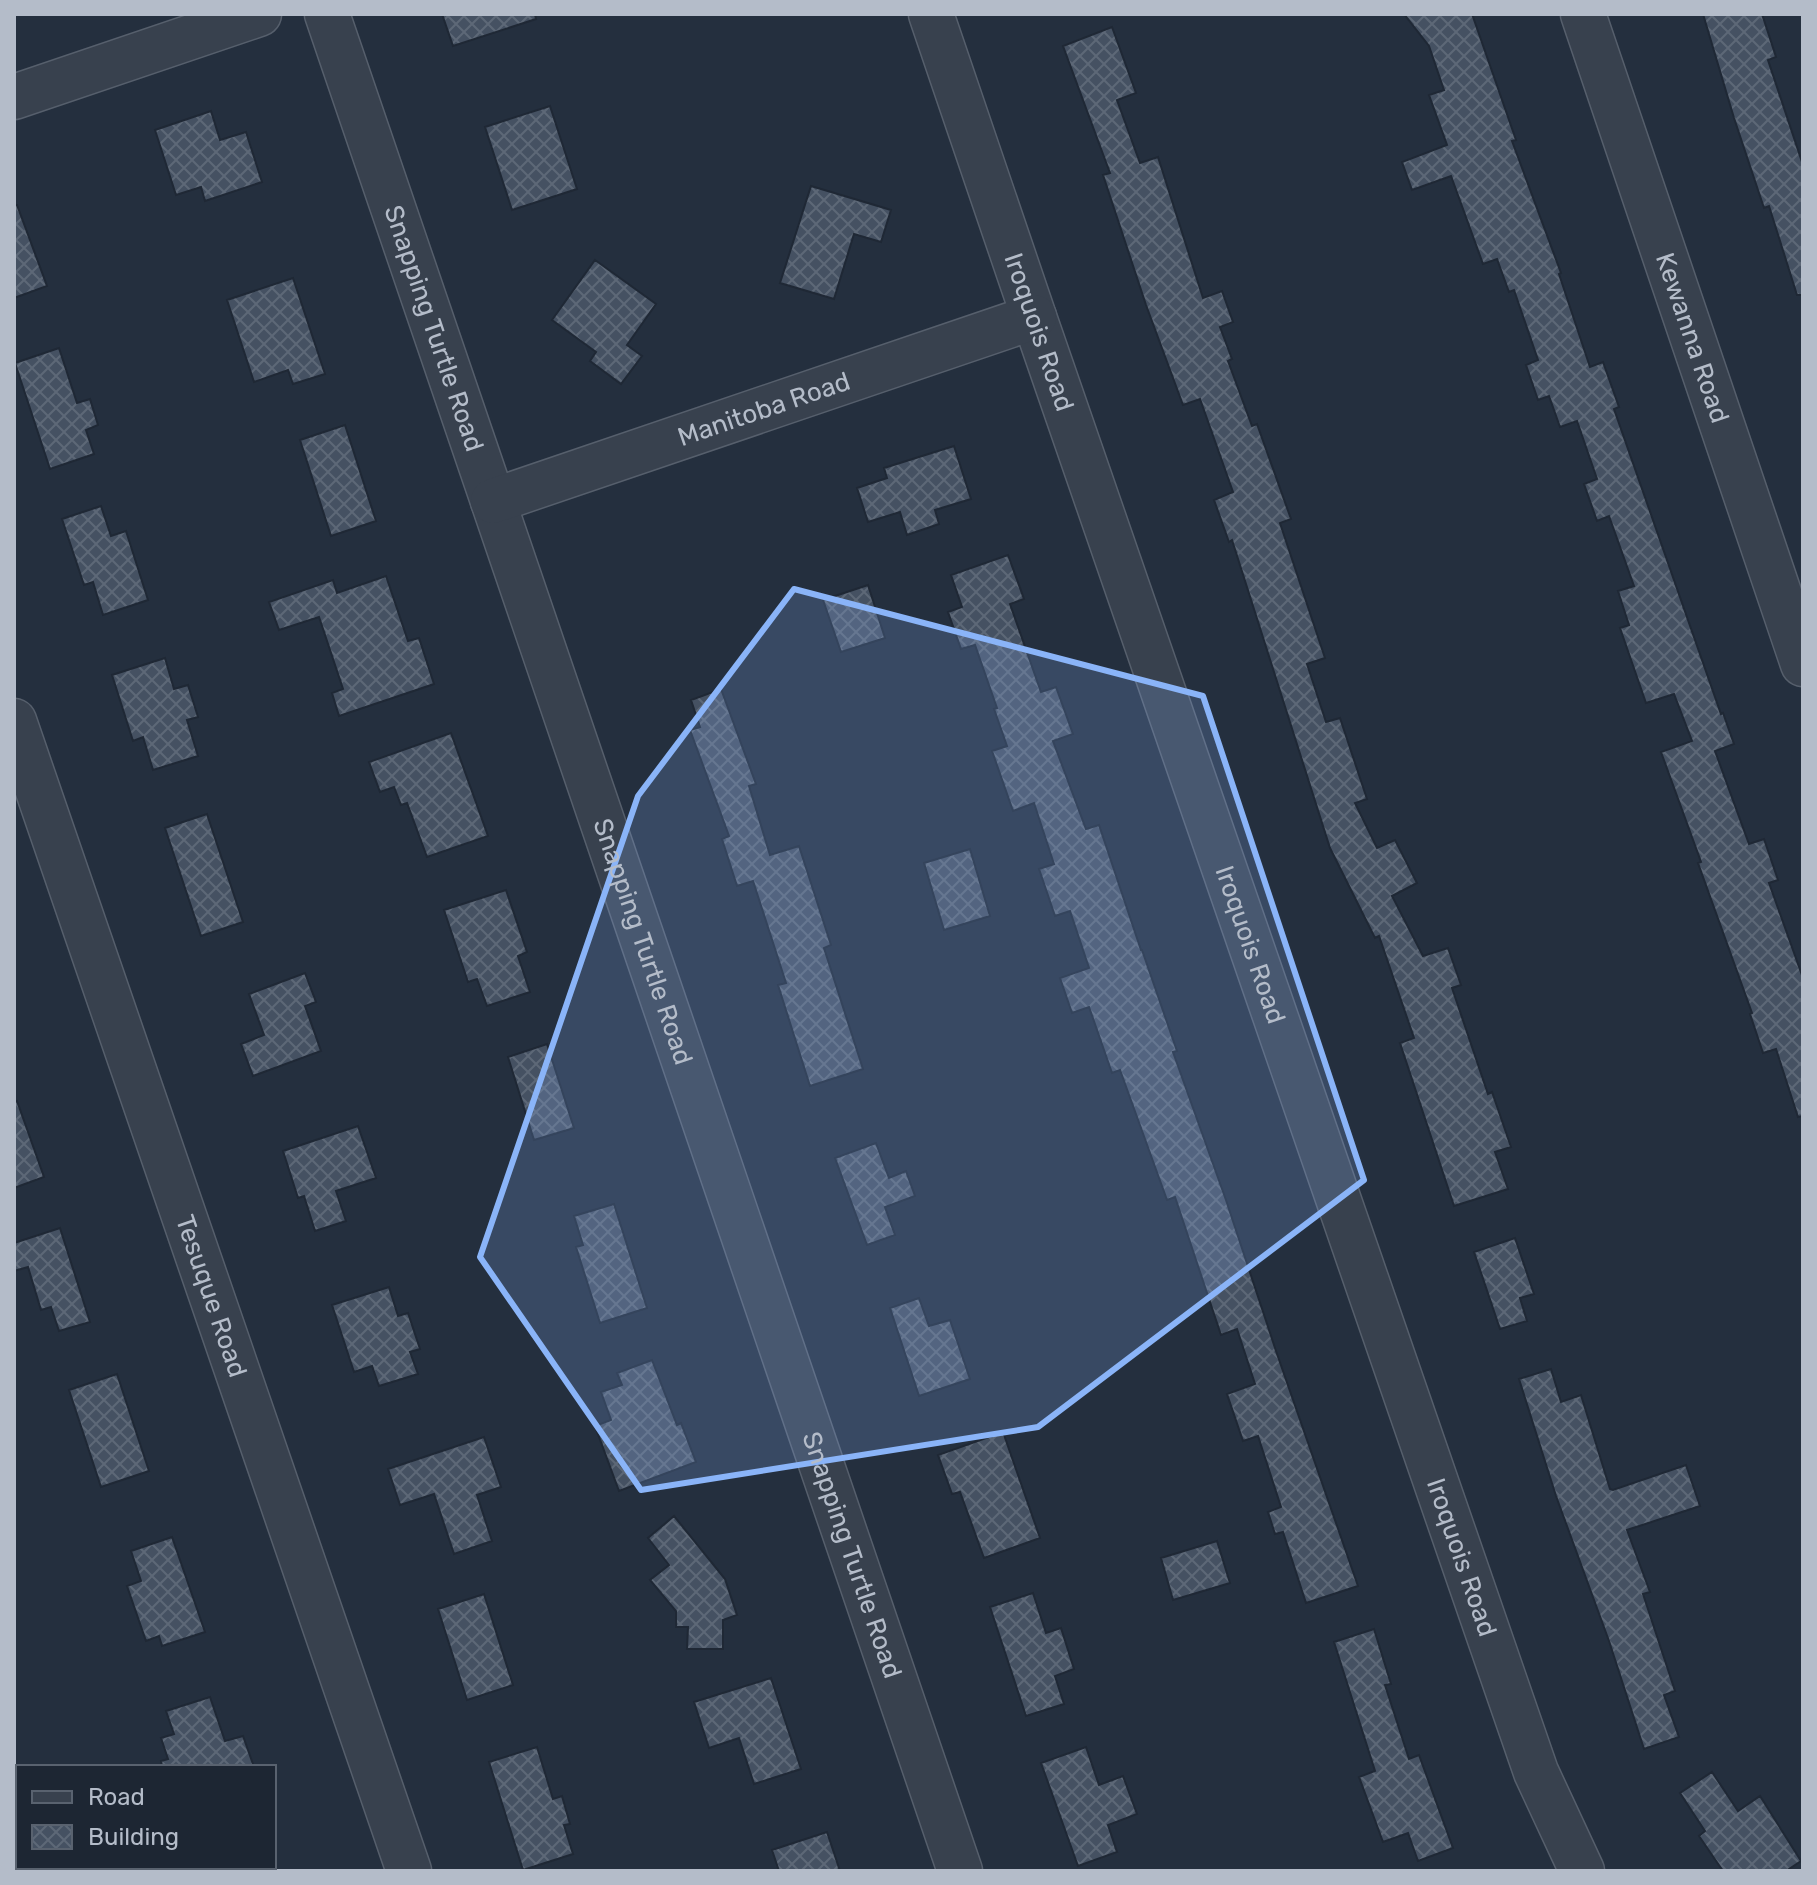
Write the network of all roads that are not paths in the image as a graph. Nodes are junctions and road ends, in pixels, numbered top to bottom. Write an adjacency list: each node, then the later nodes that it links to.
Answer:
1 (259, 14): 5 (street)
2 (327, 14): 7 (street, Snapping Turtle Road)
3 (931, 14): 6 (street, Iroquois Road)
4 (1583, 14): 8 (street, Kewanna Road)
5 (14, 97)
6 (1034, 317): 7 (street, Manitoba Road); 12 (street, Iroquois Road)
7 (493, 501): 11 (street, Snapping Turtle Road)
8 (1803, 664)
9 (14, 721): 10 (street, Tesuque Road)
10 (409, 1871)
11 (960, 1871)
12 (1582, 1871)

